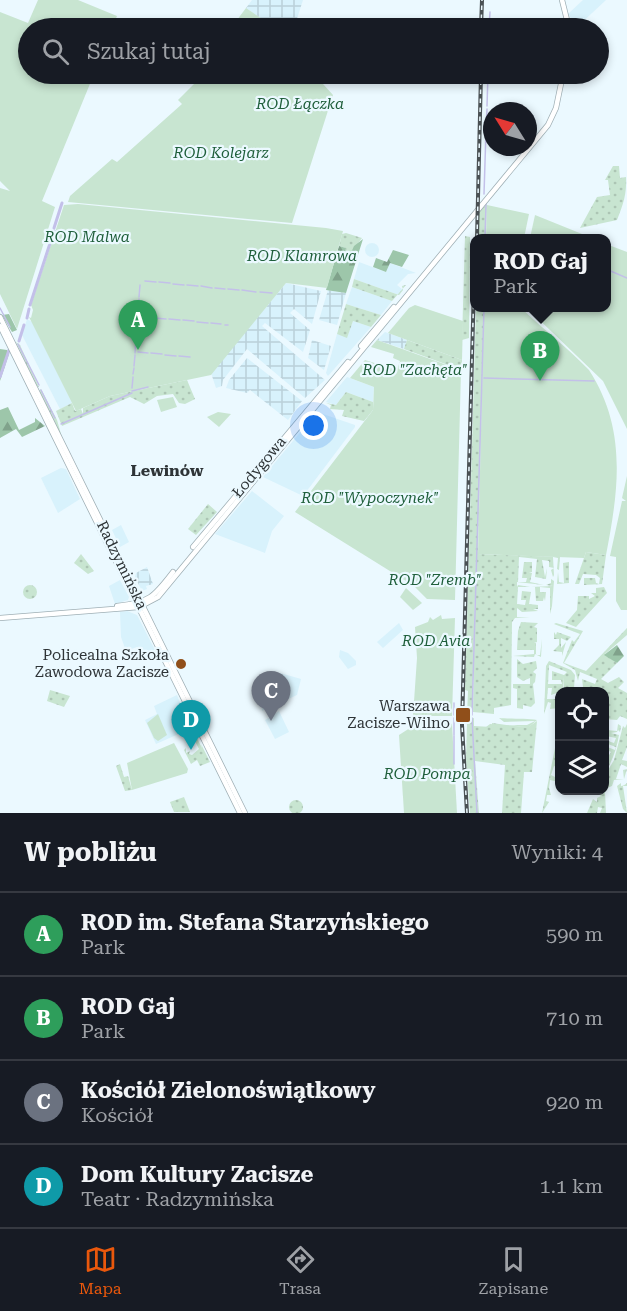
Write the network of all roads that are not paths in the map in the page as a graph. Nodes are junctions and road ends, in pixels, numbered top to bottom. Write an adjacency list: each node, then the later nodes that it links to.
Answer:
1 (562, 0): 2 (main road)
2 (566, 18)
3 (561, 84): 4 (main road, Łodygowa)
4 (426, 272): 7 (main road, Łodygowa); 8 (main road, Łodygowa)
5 (0, 317): 10 (main road, Radzymińska)
6 (0, 326): 10 (main road, Radzymińska)
7 (330, 382): 8 (main road); 9 (main road, Łodygowa)
8 (328, 389): 9 (main road, Łodygowa)
9 (203, 537): 10 (main road, Łodygowa)
10 (140, 605): 11 (main road); 12 (main road, Radzymińska); 13 (main road, Radzymińska)
11 (0, 618)
12 (240, 813)
13 (245, 813)

